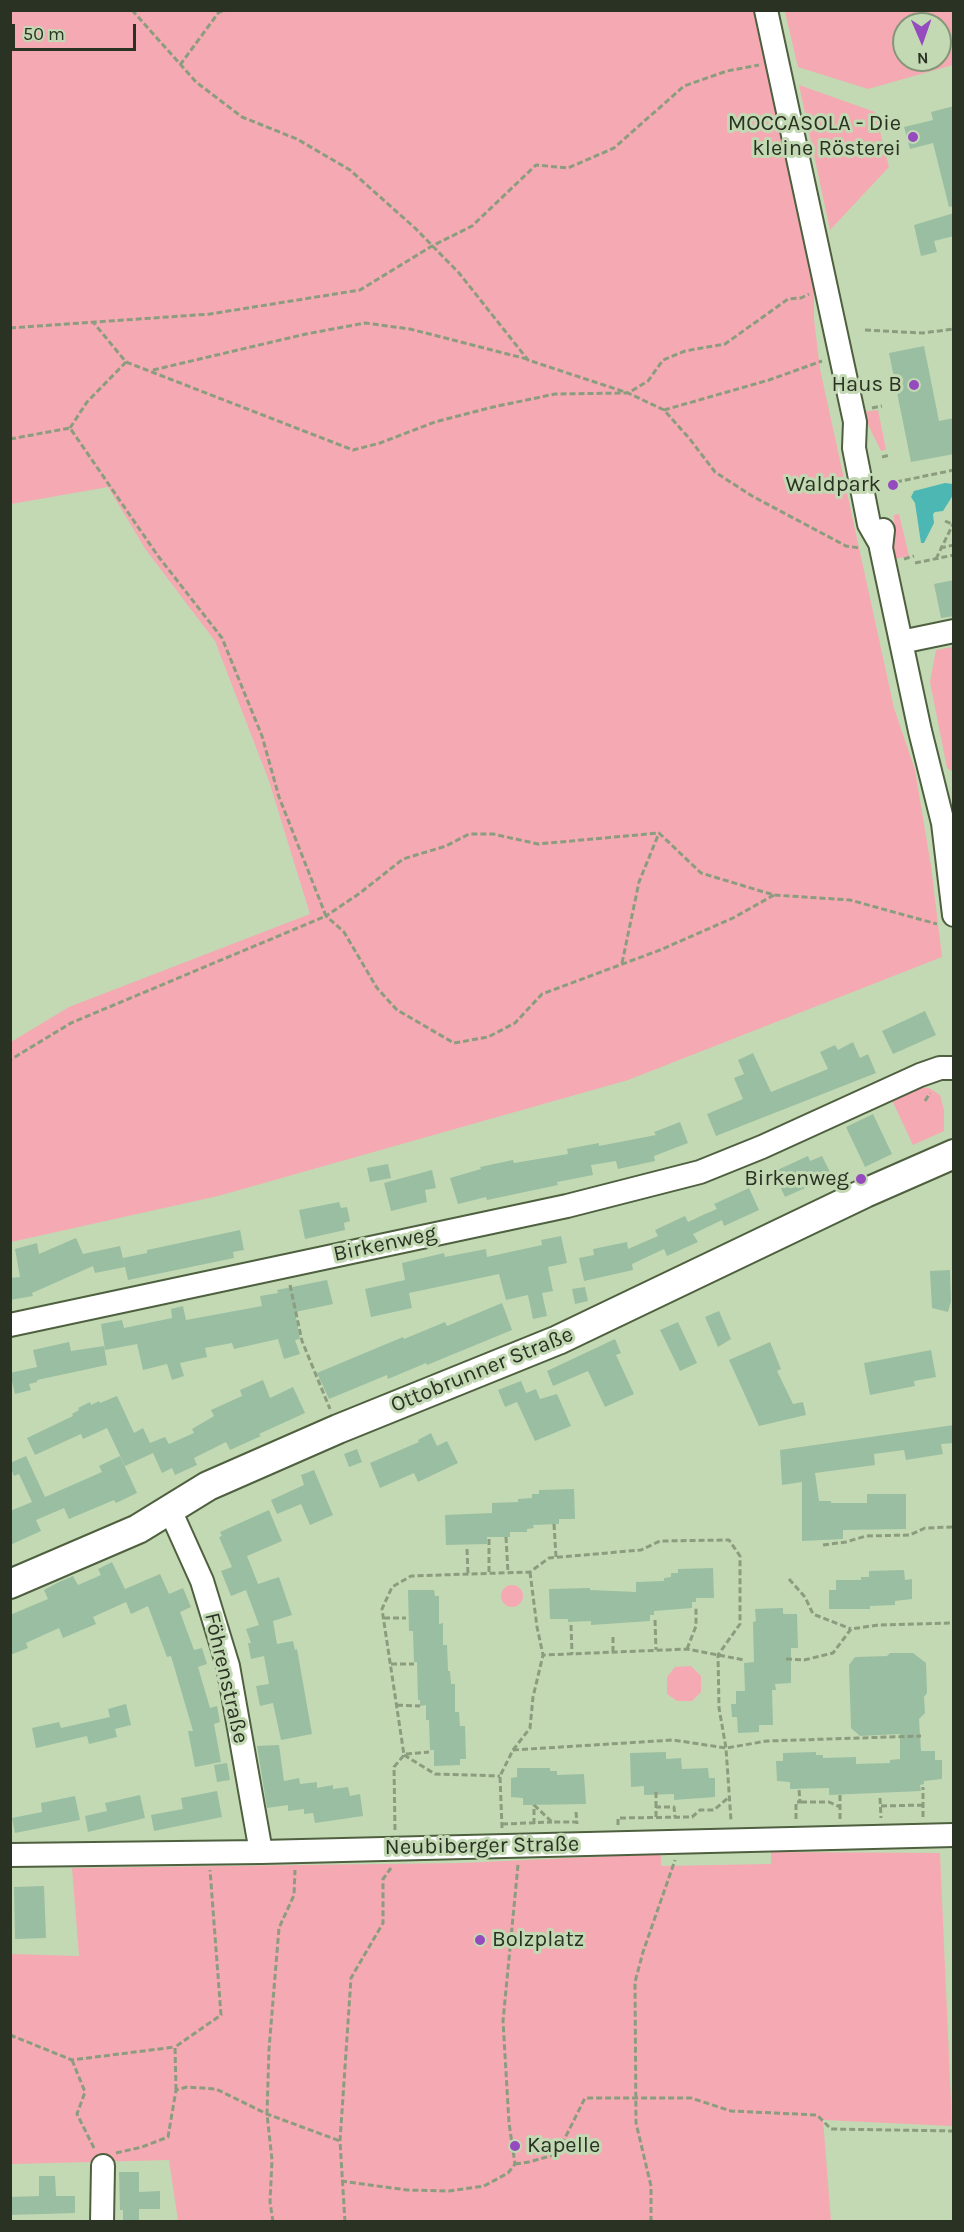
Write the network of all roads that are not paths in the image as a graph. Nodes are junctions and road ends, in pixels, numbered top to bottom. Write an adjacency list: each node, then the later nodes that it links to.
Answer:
1 (766, 10): 3 (street)
2 (954, 631): 3 (street)
3 (901, 642): 4 (street)
4 (949, 920)
5 (954, 1068): 7 (street, Birkenweg)
6 (954, 1154): 8 (main road, Ottobrunner Straße)
7 (10, 1325)
8 (170, 1510): 9 (main road, Ottobrunner Straße); 11 (street, Föhrenstraße)
9 (10, 1584)
10 (954, 1835): 11 (street, Neubiberger Straße)
11 (261, 1852): 12 (street, Neubiberger Straße)
12 (10, 1855)
13 (103, 2166): 14 (street)
14 (102, 2222)

